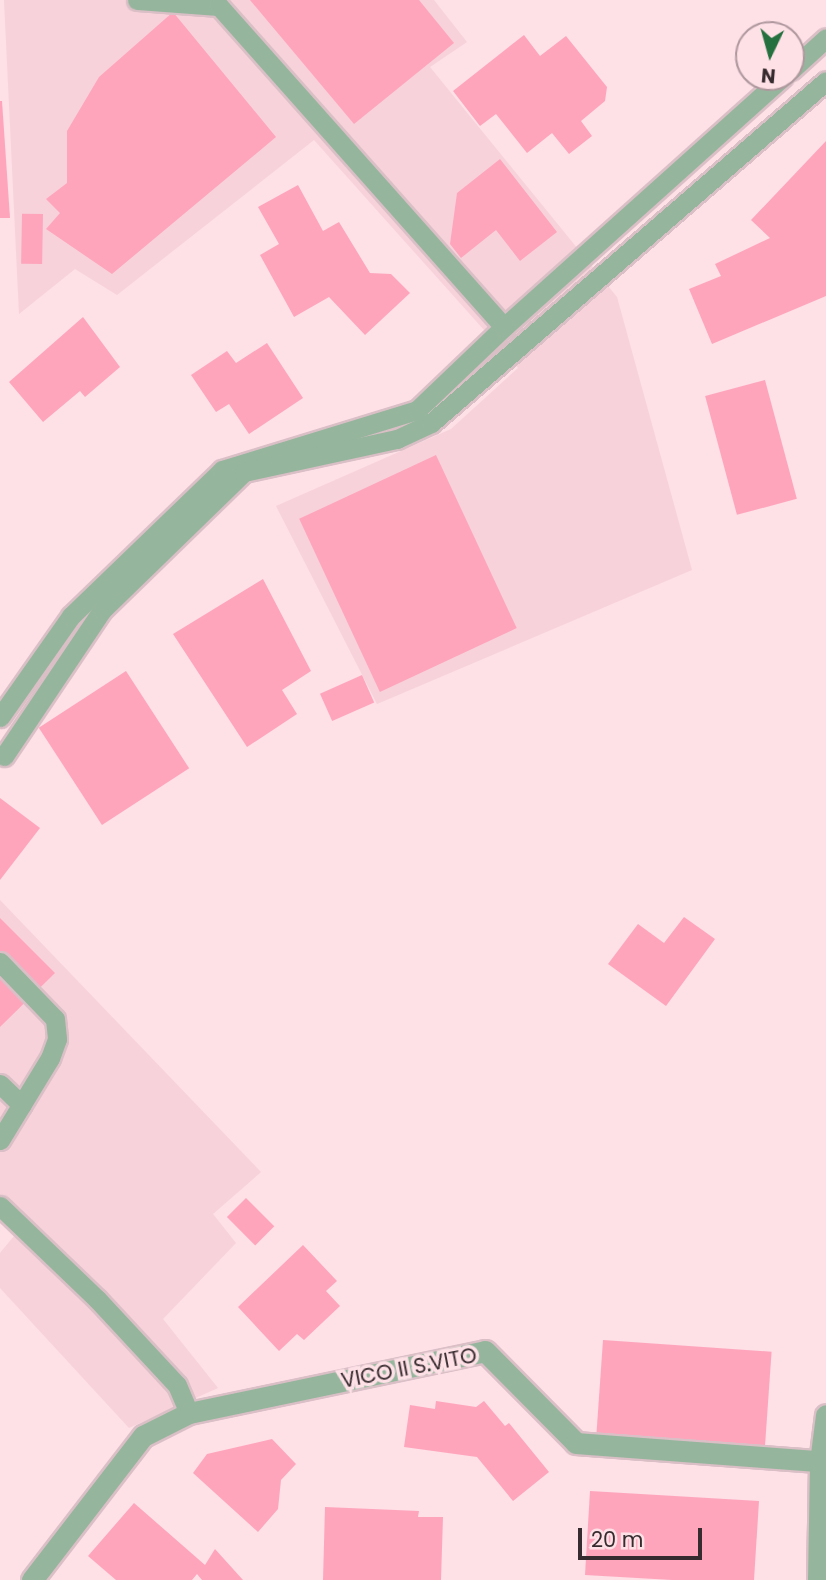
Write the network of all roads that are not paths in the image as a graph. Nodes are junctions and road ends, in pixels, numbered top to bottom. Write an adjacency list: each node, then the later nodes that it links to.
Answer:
1 (137, 0): 6 (lane)
2 (826, 38): 3 (lane)
3 (805, 57)
4 (826, 81): 8 (lane)
5 (767, 91): 6 (lane)
6 (503, 327): 7 (lane)
7 (0, 717)
8 (4, 756)
9 (0, 962): 11 (lane)
10 (0, 1084): 11 (lane)
11 (22, 1105): 12 (lane)
12 (0, 1140)
13 (0, 1206): 14 (lane)
14 (189, 1413): 16 (street, VICO II S.VITO); 17 (street, VICO II S.VITO)
15 (826, 1415): 16 (street)
16 (823, 1462): 18 (street)
17 (45, 1575)
18 (818, 1580)

